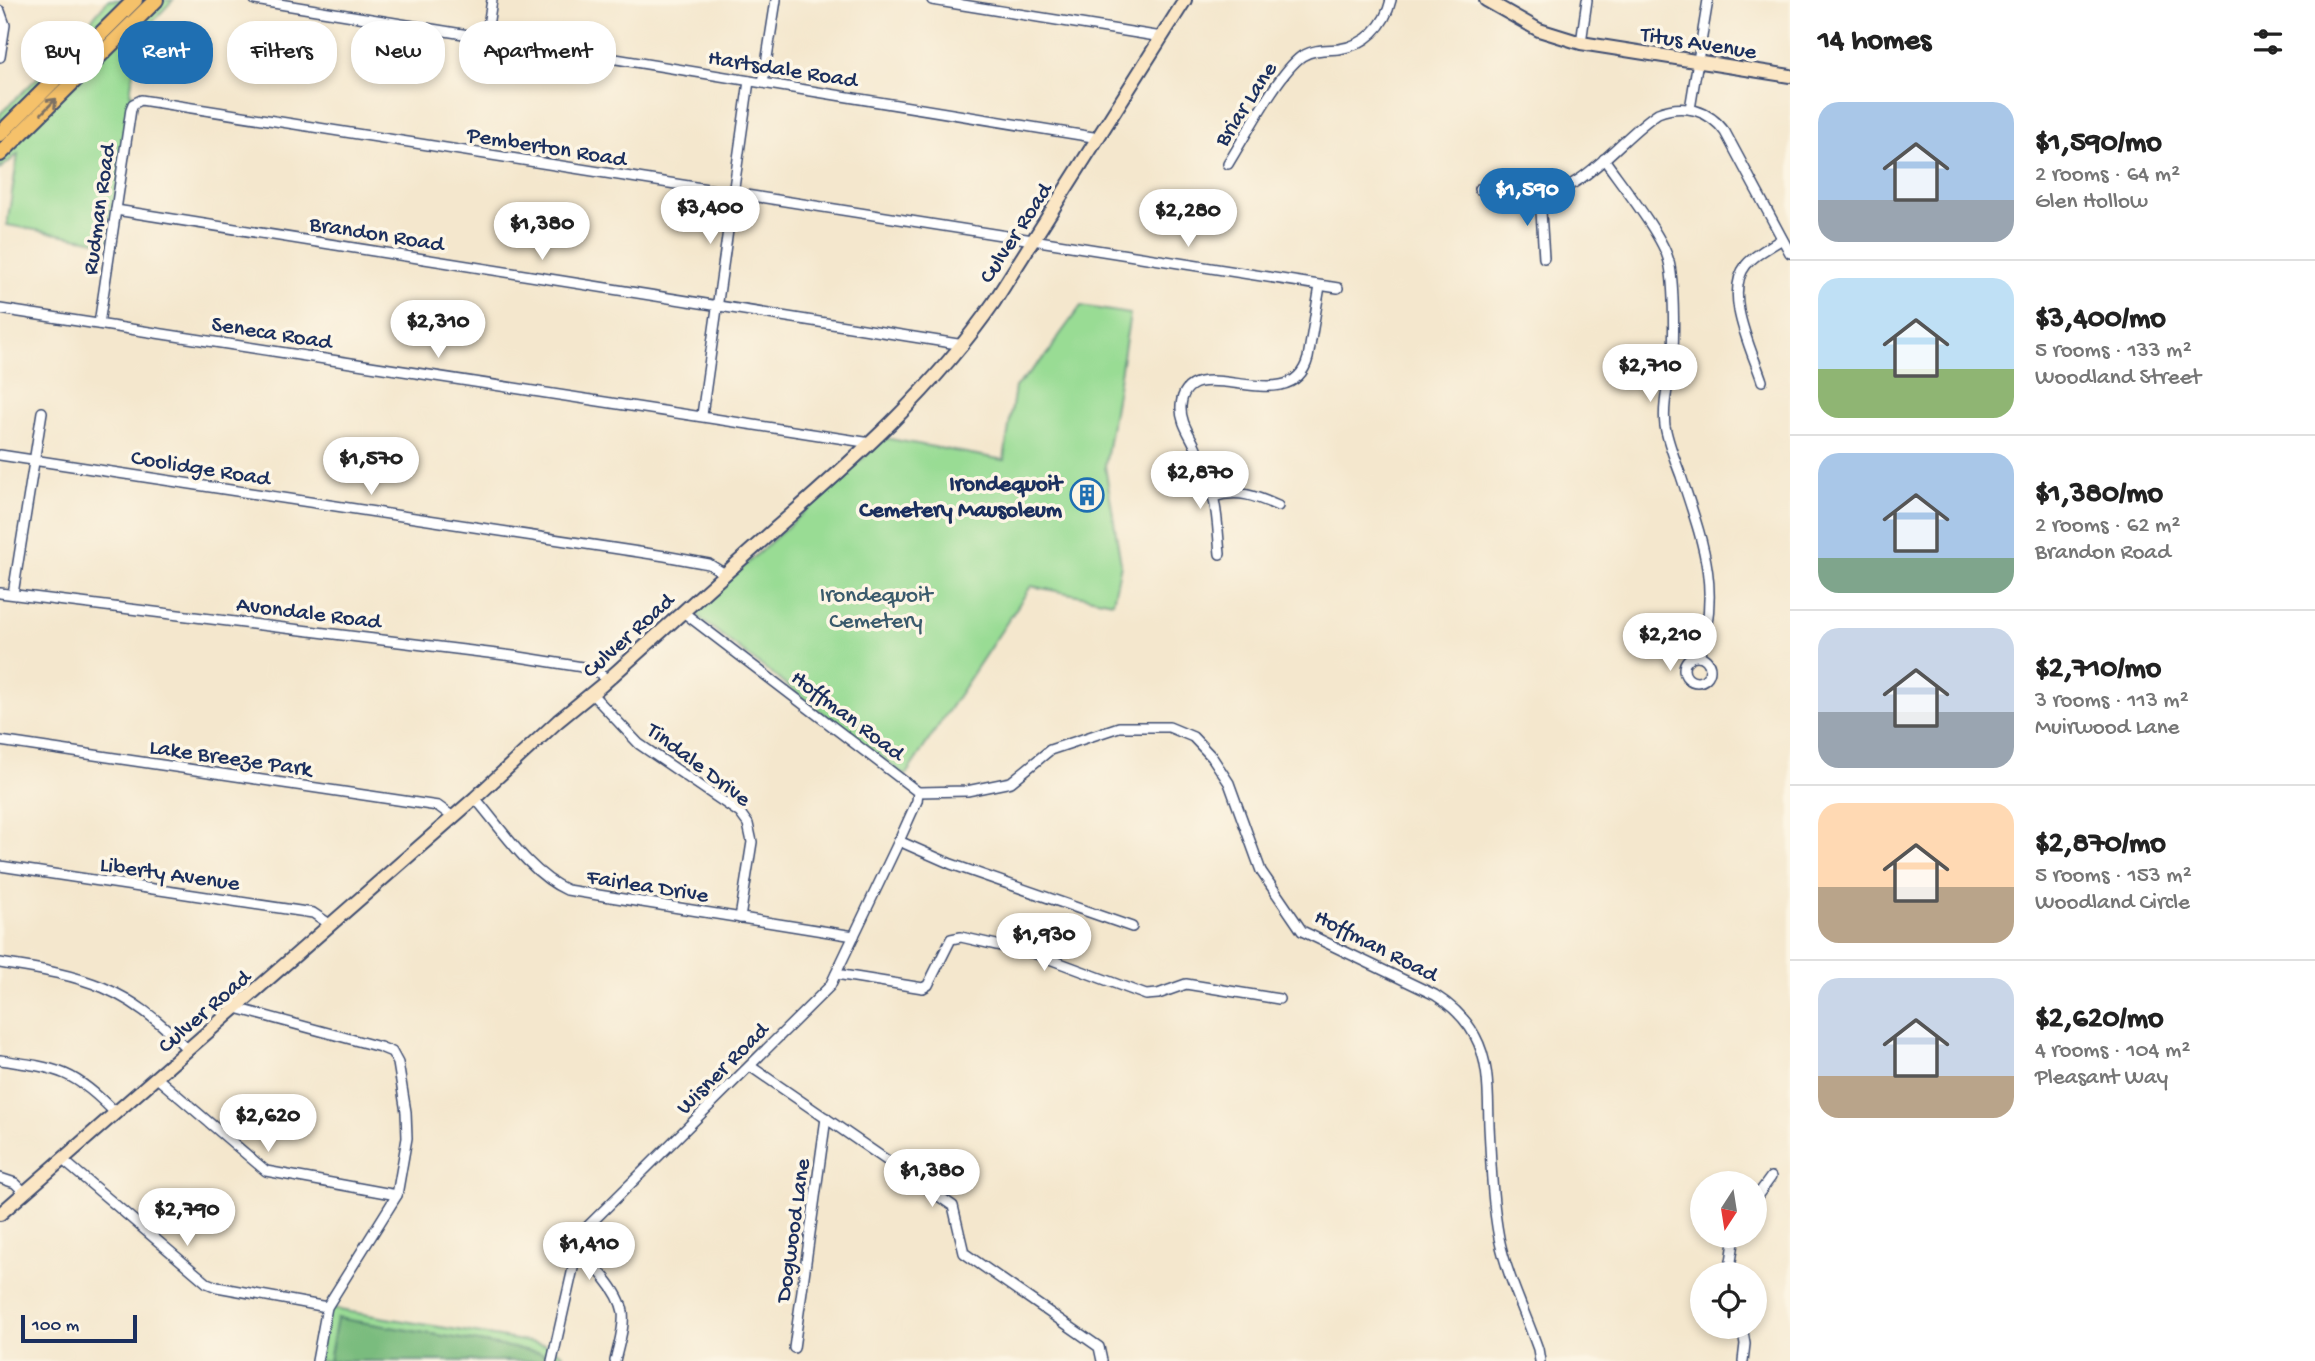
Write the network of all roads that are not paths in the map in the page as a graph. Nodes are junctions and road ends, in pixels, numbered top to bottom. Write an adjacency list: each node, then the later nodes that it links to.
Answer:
1 (135, 0): 25 (main road)
2 (156, 0): 27 (main road, one-way to 2)
3 (255, 0): 14 (street, Hartsdale Road)
4 (492, 0): 13 (street)
5 (776, 0): 22 (street)
6 (932, 0): 15 (street)
7 (1185, 0): 15 (main road, Culver Road)
8 (1391, 0): 29 (street, Briar Lane)
9 (1486, 0): 16 (main road, Titus Avenue)
10 (1587, 0): 16 (street)
11 (1707, 0): 19 (street)
12 (0, 11): 17 (street)
13 (489, 21)
14 (459, 34)
15 (1161, 37): 26 (main road, Culver Road)
16 (1581, 43): 19 (main road, Titus Avenue)
17 (0, 57)
18 (616, 60): 21 (street, Hartsdale Road)
19 (1698, 61): 20 (main road, Titus Avenue); 24 (street)
20 (1790, 76)
21 (749, 81): 22 (street, Hartsdale Road); 31 (street)
22 (762, 83): 26 (street, Hartsdale Road)
23 (137, 101): 31 (street, Pemberton Road); 33 (street, Rudman Road)
24 (1690, 109): 28 (street); 34 (street)
25 (0, 134)
26 (1099, 138): 35 (main road, Culver Road)
27 (0, 153)
28 (1604, 159): 32 (street); 57 (street)
29 (1228, 164)
30 (1479, 189): 32 (street)
31 (733, 194): 35 (street, Pemberton Road); 40 (street)
32 (1540, 196): 37 (street)
33 (116, 210): 40 (street, Brandon Road); 42 (street, Rudman Road)
34 (1782, 239): 36 (street); 44 (street)
35 (1035, 240): 38 (street, Pemberton Road); 43 (main road, Culver Road)
36 (1790, 253)
37 (1544, 258)
38 (1320, 286): 39 (street, Pemberton Road); 50 (street)
39 (1338, 288)
40 (717, 305): 43 (street, Brandon Road); 46 (street)
41 (0, 309): 42 (street, Seneca Road)
42 (99, 324): 46 (street, Seneca Road)
43 (964, 345): 47 (main road, Culver Road)
44 (1762, 381)
45 (42, 412): 49 (street)
46 (702, 415): 47 (street, Seneca Road)
47 (871, 443): 53 (main road, Culver Road)
48 (0, 455): 49 (street, Coolidge Road)
49 (34, 461): 53 (street, Coolidge Road); 55 (street)
50 (1213, 497): 51 (street); 52 (street)
51 (1278, 506)
52 (1220, 554)
53 (725, 574): 56 (main road, Culver Road)
54 (0, 593): 55 (street, Avondale Road)
55 (13, 594): 58 (street, Avondale Road)
56 (683, 612): 58 (main road, Culver Road); 61 (street, Hoffman Road)
57 (1699, 656)
58 (607, 681): 59 (main road, Culver Road)
59 (592, 694): 62 (main road, Culver Road); 66 (street, Tindale Drive)
60 (0, 741): 63 (street, Lake Breeze Park)
61 (918, 792): 64 (street, Wisner Road); 95 (street, Hoffman Road)
62 (475, 798): 63 (main road, Culver Road); 66 (street, Fairlea Drive)
63 (453, 817): 67 (main road, Culver Road)
64 (899, 841): 68 (street); 69 (street, Wisner Road)
65 (0, 866): 67 (street, Liberty Avenue)
66 (740, 918): 69 (street, Fairlea Drive)
67 (331, 925): 73 (main road, Culver Road)
68 (1132, 927)
69 (854, 936): 71 (street, Wisner Road)
70 (0, 963): 74 (street)
71 (836, 974): 72 (street); 76 (street, Wisner Road)
72 (1279, 999)
73 (236, 1008): 74 (main road, Culver Road); 85 (street)
74 (188, 1051): 77 (main road, Culver Road)
75 (0, 1060): 78 (street)
76 (750, 1066): 79 (street); 87 (street, Wisner Road)
77 (157, 1078): 78 (main road, Culver Road); 85 (street)
78 (116, 1114): 80 (main road, Culver Road)
79 (827, 1118): 90 (street, Dogwood Lane); 94 (street)
80 (63, 1160): 84 (main road, Culver Road); 88 (street)
81 (1771, 1177): 83 (street)
82 (0, 1178): 84 (street)
83 (1768, 1181)
84 (24, 1192): 86 (main road, Culver Road)
85 (397, 1195): 88 (street)
86 (0, 1214)
87 (576, 1256): 92 (street, Wisner Road); 93 (street)
88 (327, 1307): 91 (street)
89 (1744, 1339): 96 (street)
90 (794, 1348)
91 (317, 1361)
92 (552, 1361)
93 (615, 1361)
94 (1102, 1361)
95 (1540, 1361)
96 (1743, 1361)

